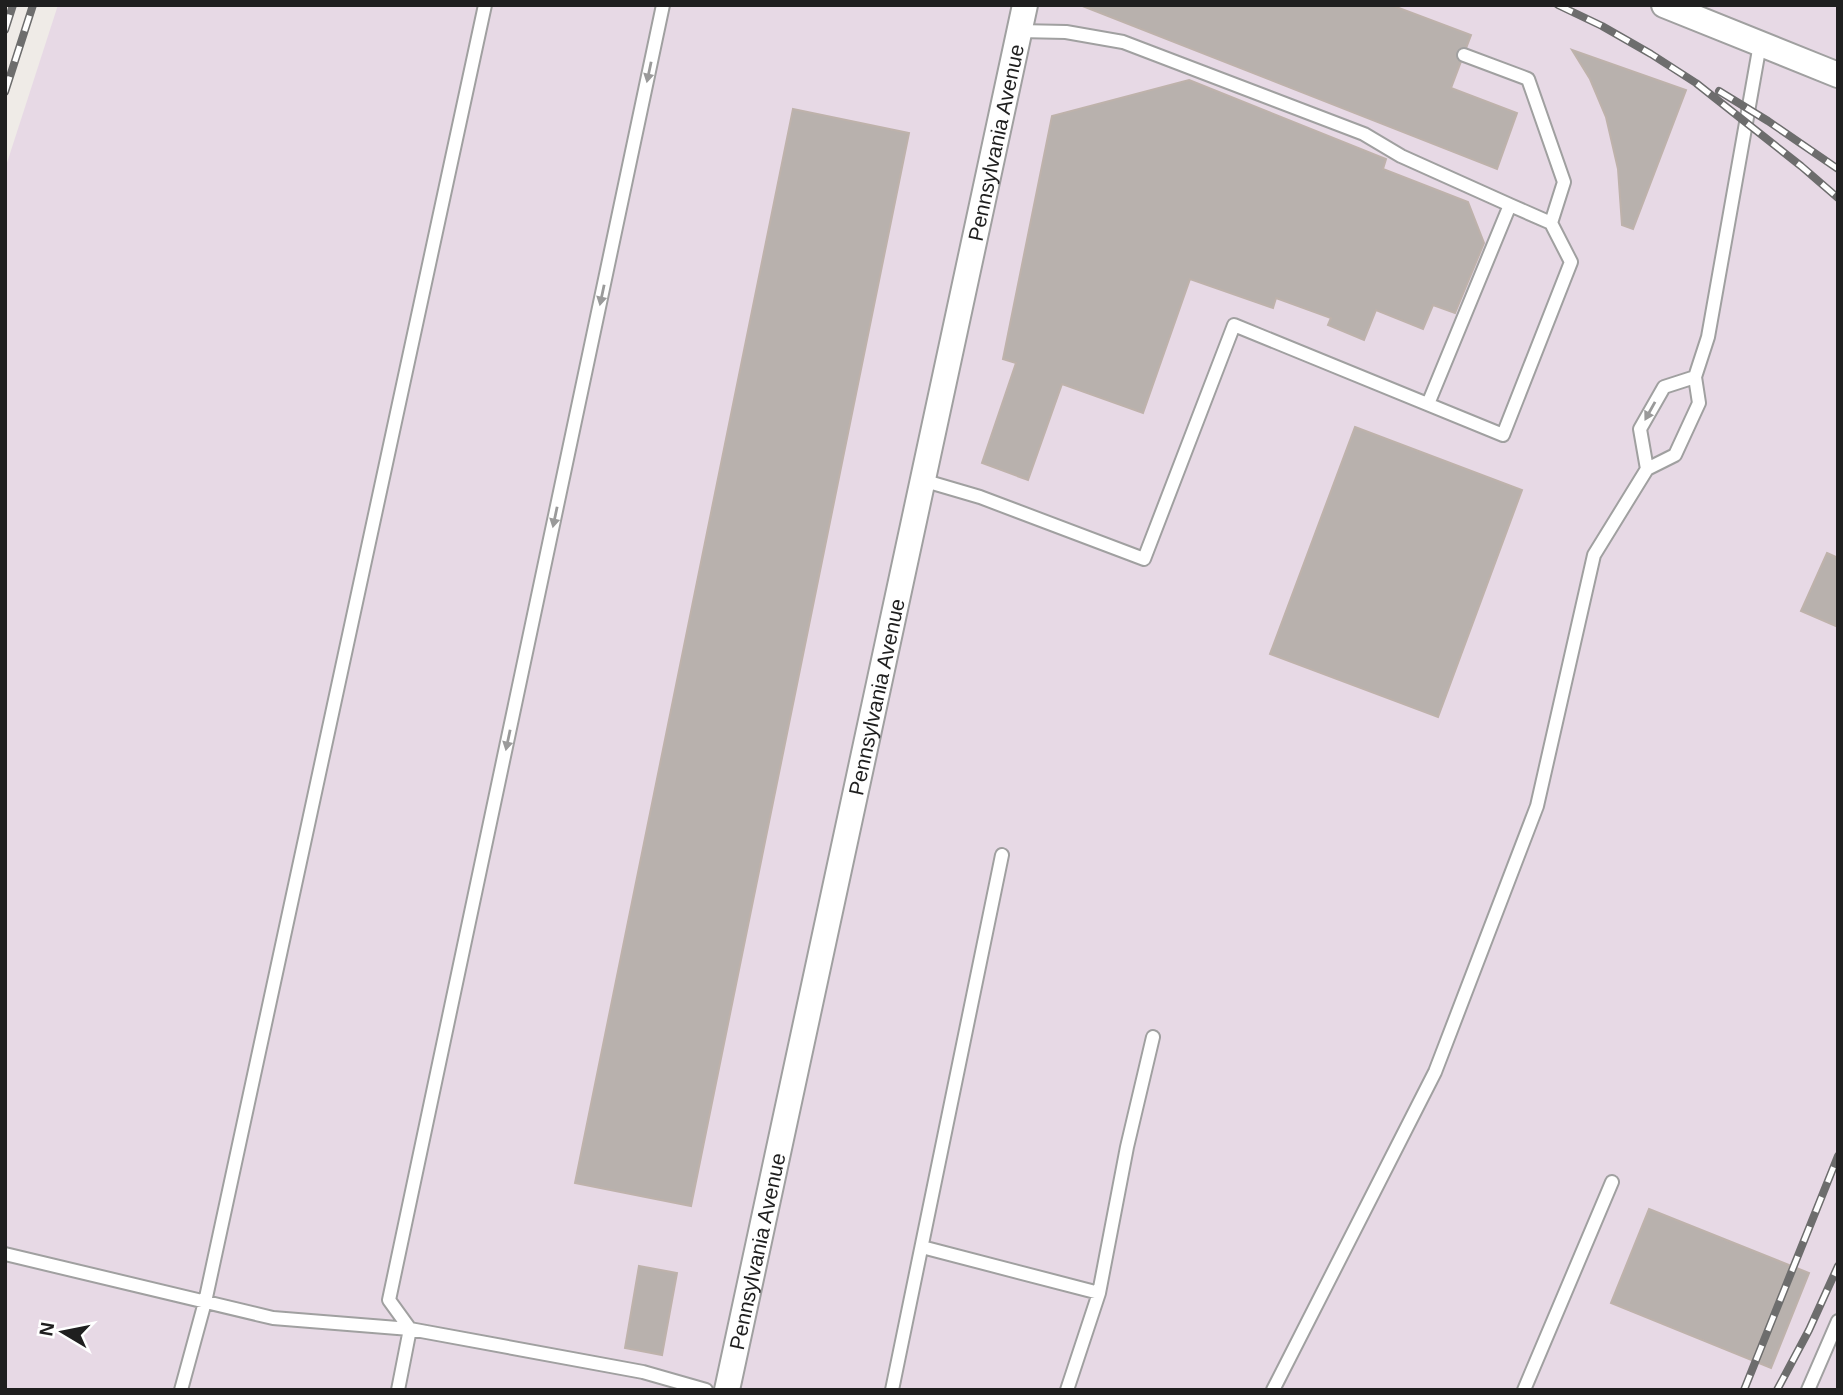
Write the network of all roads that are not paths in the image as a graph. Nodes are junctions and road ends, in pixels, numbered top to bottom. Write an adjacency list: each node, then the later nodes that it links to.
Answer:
1 (485, 5): 21 (lane)
2 (663, 5): 23 (lane, one-way to 23)
3 (1025, 5): 5 (street, Pennsylvania Avenue)
4 (1664, 5): 6 (street)
5 (1019, 31): 9 (lane); 14 (street, Pennsylvania Avenue)
6 (1760, 44): 8 (street); 11 (lane)
7 (1464, 55): 10 (lane)
8 (1838, 75)
9 (1510, 205): 10 (lane); 12 (lane)
10 (1551, 223): 12 (lane)
11 (1695, 377): 13 (lane); 13 (lane, one-way to 13)
12 (1428, 404): 14 (lane)
13 (1647, 470): 30 (lane)
14 (922, 480): 27 (street, Pennsylvania Avenue)
15 (1002, 855): 18 (lane)
16 (1153, 1037): 20 (lane)
17 (1612, 1182): 31 (lane)
18 (922, 1247): 20 (lane); 28 (lane)
19 (5, 1254): 21 (lane)
20 (1099, 1293): 29 (lane)
21 (205, 1302): 23 (lane); 24 (lane)
22 (1838, 1321): 32 (lane)
23 (411, 1329): 25 (lane); 26 (lane)
24 (181, 1390)
25 (398, 1390)
26 (706, 1390)
27 (727, 1390)
28 (892, 1390)
29 (1067, 1390)
30 (1273, 1390)
31 (1524, 1390)
32 (1808, 1390)

